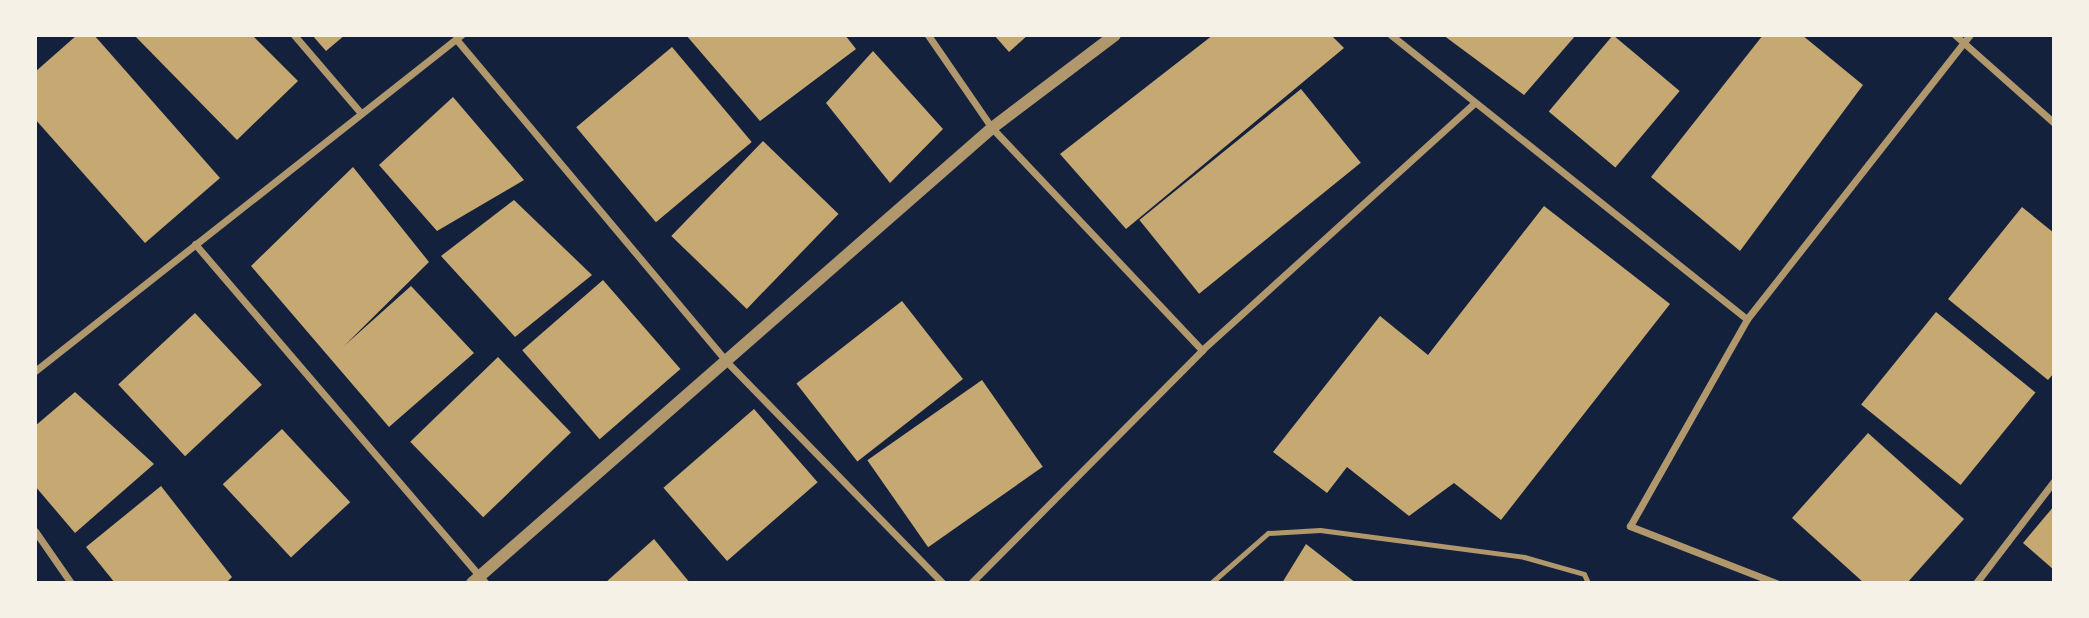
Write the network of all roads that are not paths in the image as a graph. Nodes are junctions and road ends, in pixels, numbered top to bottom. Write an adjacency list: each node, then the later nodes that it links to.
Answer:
1 (294, 35): 10 (street)
2 (928, 35): 12 (street)
3 (1115, 35): 12 (street)
4 (1391, 35): 9 (street)
5 (1955, 35): 8 (street)
6 (1970, 35): 8 (street)
7 (458, 37): 10 (street); 16 (street)
8 (1964, 43): 11 (street); 14 (street)
9 (1473, 104): 14 (street); 15 (street)
10 (360, 112): 13 (street)
11 (2054, 123)
12 (992, 128): 15 (street); 16 (street)
13 (195, 244): 17 (street); 20 (street)
14 (1747, 319): 26 (street)
15 (1202, 350): 23 (street)
16 (726, 361): 20 (street); 22 (street)
17 (35, 371)
18 (2054, 481): 27 (street)
19 (35, 531): 21 (street)
20 (479, 581)
21 (71, 583)
22 (943, 583)
23 (971, 583)
24 (1211, 583): 25 (lane)
25 (1588, 583)
26 (1776, 583)
27 (1976, 583)

